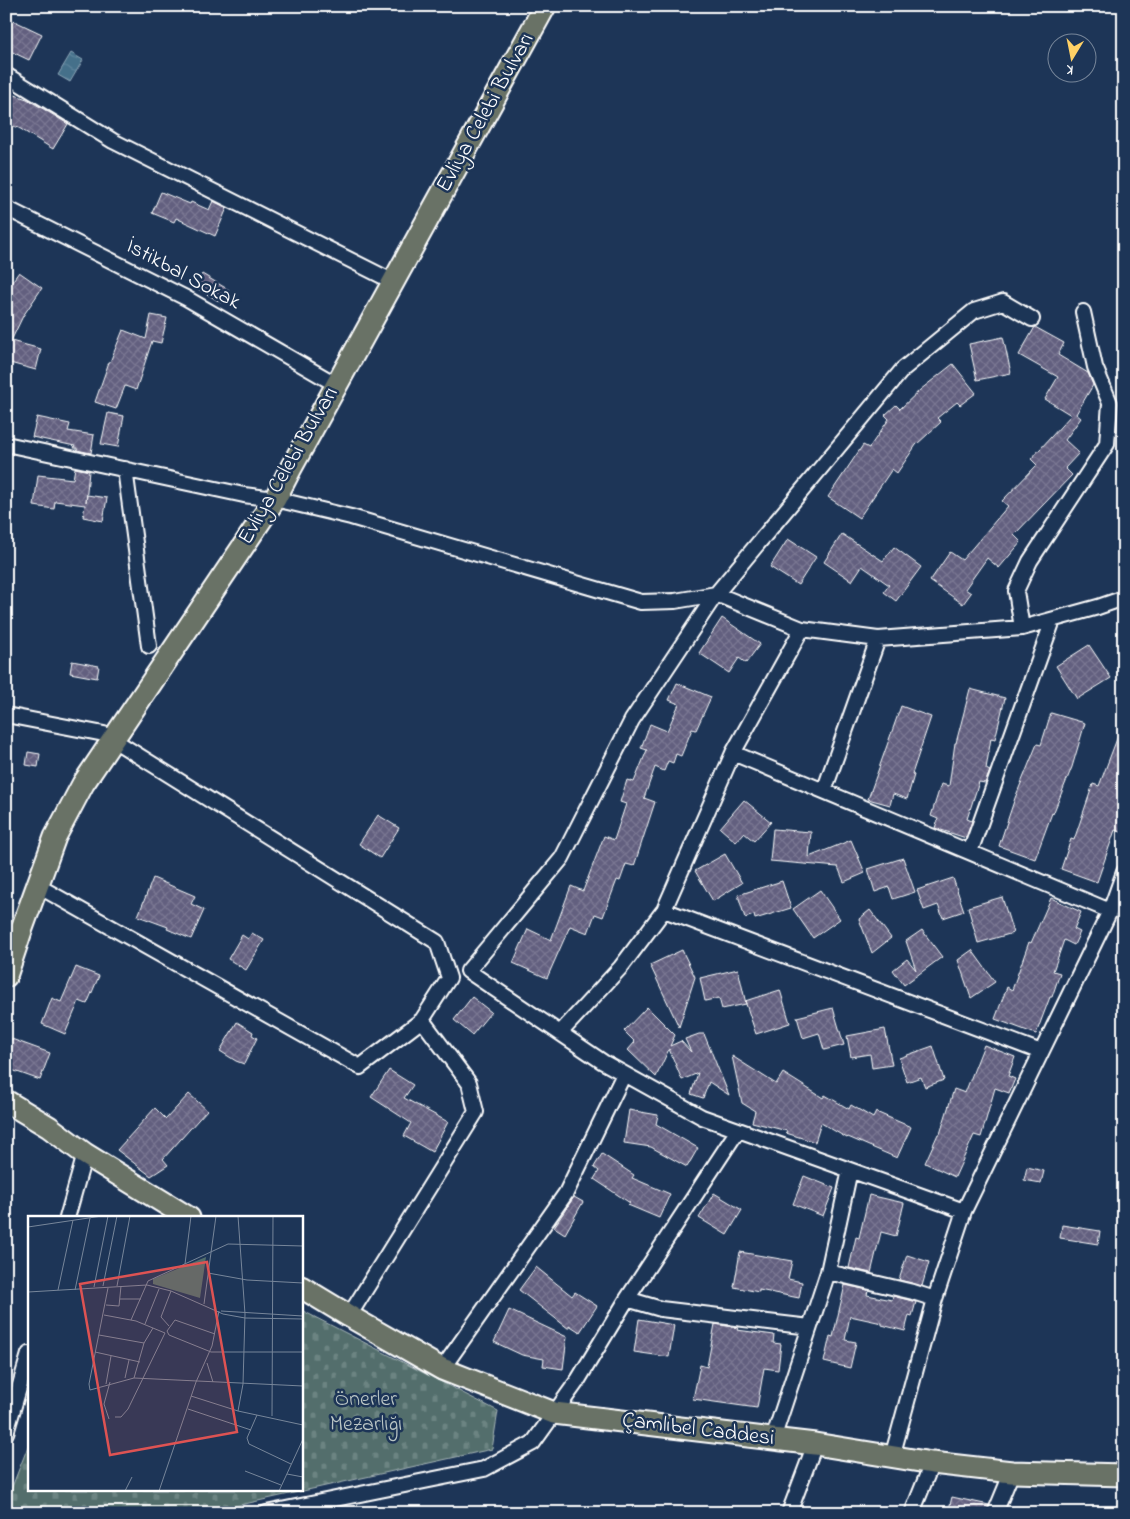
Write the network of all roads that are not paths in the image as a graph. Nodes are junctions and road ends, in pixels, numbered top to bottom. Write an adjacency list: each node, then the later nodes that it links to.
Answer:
1 (545, 6): 7 (main road, Evliya Celebi Bulvarı)
2 (6, 75): 4 (street)
3 (6, 208): 7 (street, İstikbal Sokak)
4 (384, 277)
5 (1083, 312): 14 (street)
6 (1032, 319): 11 (street)
7 (337, 384): 10 (main road, Evliya Celebi Bulvarı)
8 (6, 444): 9 (street)
9 (125, 469): 10 (street); 17 (street)
10 (275, 500): 11 (street); 19 (main road, Evliya Celebi Bulvarı)
11 (716, 594): 15 (street); 29 (street)
12 (1124, 598): 13 (street)
13 (1053, 620): 14 (street); 22 (street)
14 (1022, 628): 16 (street)
15 (802, 629): 16 (street); 20 (street)
16 (878, 639): 21 (street)
17 (149, 646)
18 (6, 716): 19 (street)
19 (113, 740): 24 (main road, Evliya Celebi Bulvarı); 28 (street)
20 (733, 752): 21 (street); 25 (street)
21 (824, 790): 22 (street)
22 (970, 852): 26 (street)
23 (1124, 872): 26 (street)
24 (38, 886): 27 (main road, Evliya Celebi Bulvarı); 28 (street)
25 (664, 910): 29 (street); 30 (street)
26 (1110, 911): 30 (street)
27 (6, 976)
28 (422, 1020): 43 (street)
29 (560, 1033): 31 (street)
30 (1041, 1052): 36 (street)
31 (624, 1074): 33 (street); 46 (street)
32 (6, 1101): 34 (main road)
33 (738, 1130): 35 (street); 41 (street)
34 (85, 1154): 37 (street); 38 (main road)
35 (850, 1170): 36 (street); 39 (street)
36 (964, 1210): 42 (street)
37 (68, 1216)
38 (185, 1216)
39 (828, 1272): 42 (street); 44 (street)
40 (302, 1288): 43 (main road, Çamlıbel Caddesi)
41 (627, 1299): 44 (street); 47 (street)
42 (935, 1299): 52 (street)
43 (349, 1316): 46 (main road, Çamlıbel Caddesi)
44 (810, 1326): 50 (street)
45 (28, 1357): 48 (street)
46 (442, 1369): 47 (main road, Çamlıbel Caddesi)
47 (554, 1414): 50 (main road, Çamlıbel Caddesi); 56 (street)
48 (8, 1418): 49 (street)
49 (6, 1433)
50 (773, 1439): 51 (main road, Çamlıbel Caddesi)
51 (815, 1444): 52 (main road, Çamlıbel Caddesi); 57 (street)
52 (892, 1457): 53 (main road, Çamlıbel Caddesi)
53 (932, 1463): 54 (main road, Çamlıbel Caddesi); 58 (street)
54 (1012, 1472): 55 (main road, Çamlıbel Caddesi); 59 (street)
55 (1124, 1475)
56 (266, 1513)
57 (789, 1513)
58 (912, 1513)
59 (996, 1513)

